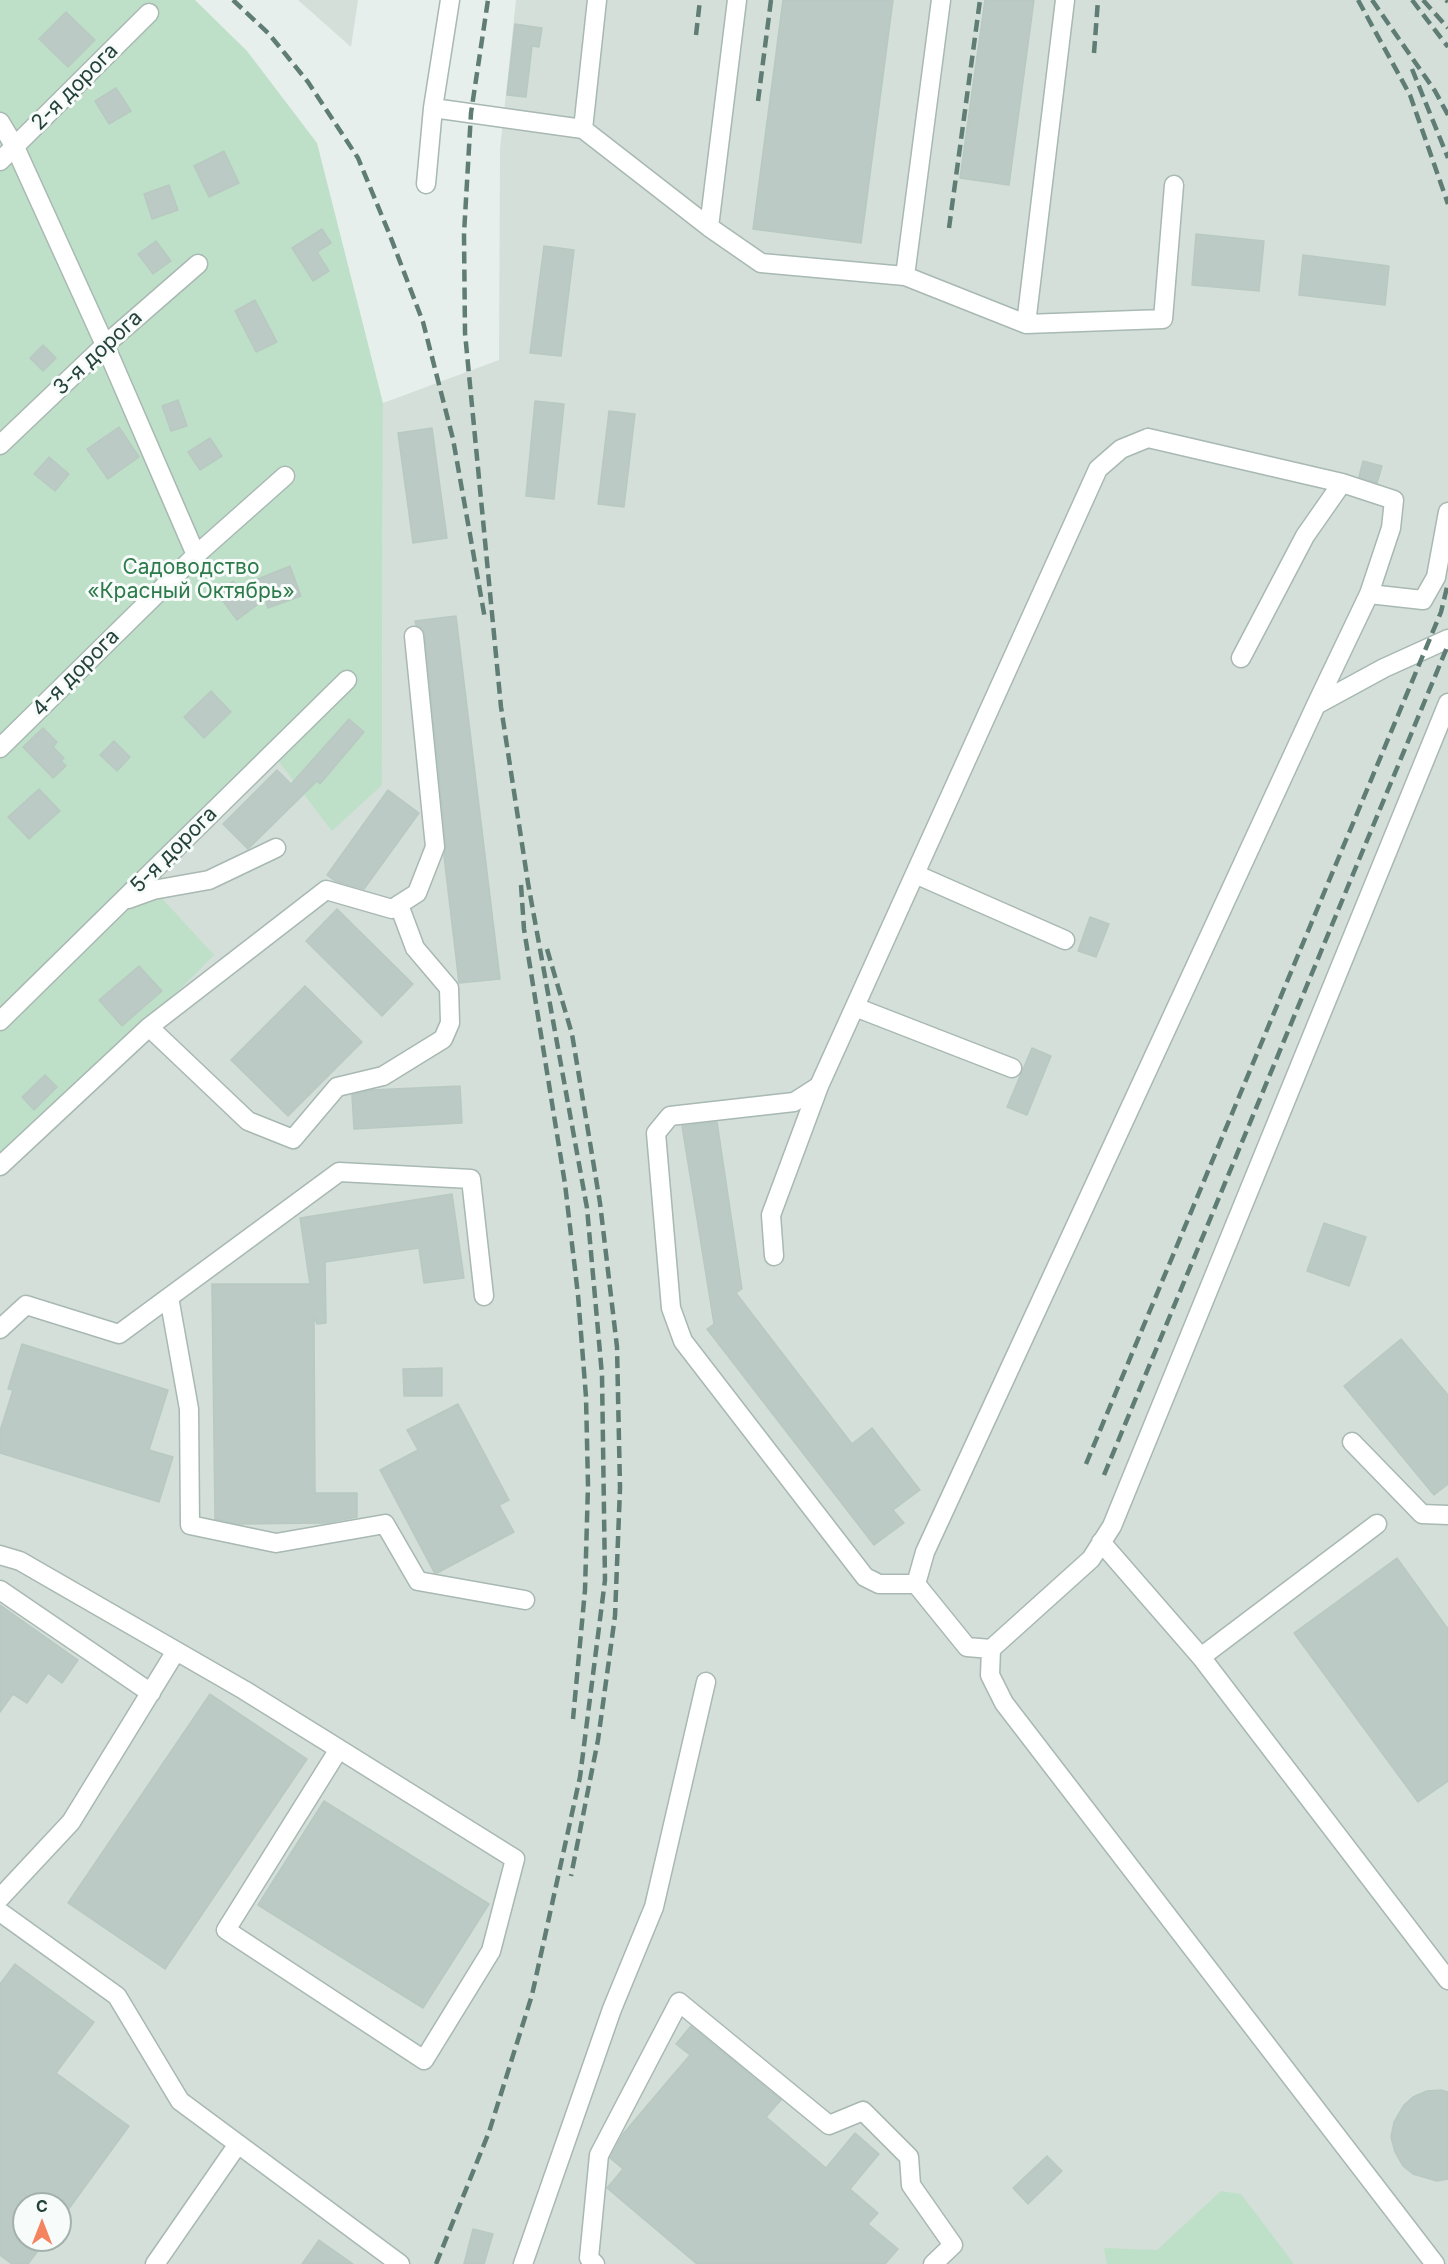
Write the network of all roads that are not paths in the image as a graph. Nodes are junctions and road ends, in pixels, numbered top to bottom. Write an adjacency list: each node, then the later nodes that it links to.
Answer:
1 (450, 0): 7 (street)
2 (597, 0): 9 (street)
3 (737, 0): 14 (street)
4 (941, 0): 16 (street)
5 (1065, 0): 17 (street)
6 (149, 13): 10 (street, 2-я дорога)
7 (433, 108): 9 (street); 12 (street)
8 (0, 122): 10 (street)
9 (583, 129): 14 (street)
10 (15, 147): 11 (street, 2-я дорога); 18 (street)
11 (0, 161)
12 (426, 184)
13 (1174, 185): 17 (street)
14 (709, 227): 16 (street)
15 (198, 264): 18 (street, 3-я дорога)
16 (905, 276): 17 (street)
17 (1026, 324)
18 (105, 345): 19 (street, 3-я дорога); 23 (street)
19 (0, 445)
20 (285, 476): 23 (street, 4-я дорога)
21 (1342, 483): 24 (street); 27 (street); 33 (street)
22 (1448, 512): 24 (street)
23 (195, 555): 31 (street, 4-я дорога)
24 (1370, 594): 30 (street)
25 (414, 636): 35 (street)
26 (1448, 639): 30 (street)
27 (1241, 658)
28 (347, 680): 34 (street, 5-я дорога)
29 (1448, 703): 50 (street)
30 (1316, 705): 52 (street)
31 (0, 748)
32 (276, 848): 34 (street)
33 (915, 874): 36 (street); 37 (street)
34 (122, 901): 38 (street, 5-я дорога)
35 (399, 905): 39 (street); 39 (street)
36 (1065, 940)
37 (855, 1007): 40 (street); 41 (street)
38 (0, 1021)
39 (149, 1027): 42 (street)
40 (1012, 1068)
41 (819, 1086): 43 (street); 52 (street)
42 (0, 1166)
43 (774, 1256)
44 (484, 1296): 45 (street)
45 (169, 1297): 46 (street); 54 (street)
46 (0, 1329)
47 (1352, 1442): 48 (street)
48 (1448, 1515)
49 (1377, 1524): 57 (street)
50 (1101, 1542): 55 (street); 57 (street)
51 (0, 1555): 56 (street)
52 (916, 1584): 55 (street)
53 (0, 1590): 59 (street)
54 (525, 1600)
55 (991, 1649): 70 (street)
56 (176, 1651): 59 (street); 60 (street)
57 (1201, 1657): 63 (street)
58 (706, 1682): 67 (street)
59 (151, 1693): 61 (street)
60 (339, 1749): 60 (street)
61 (0, 1898)
62 (0, 1912): 64 (street)
63 (1448, 1980)
64 (238, 2144): 65 (street); 66 (street)
65 (155, 2264)
66 (400, 2264)
67 (523, 2264)
68 (595, 2264): 69 (street)
69 (933, 2264)
70 (1435, 2264)

